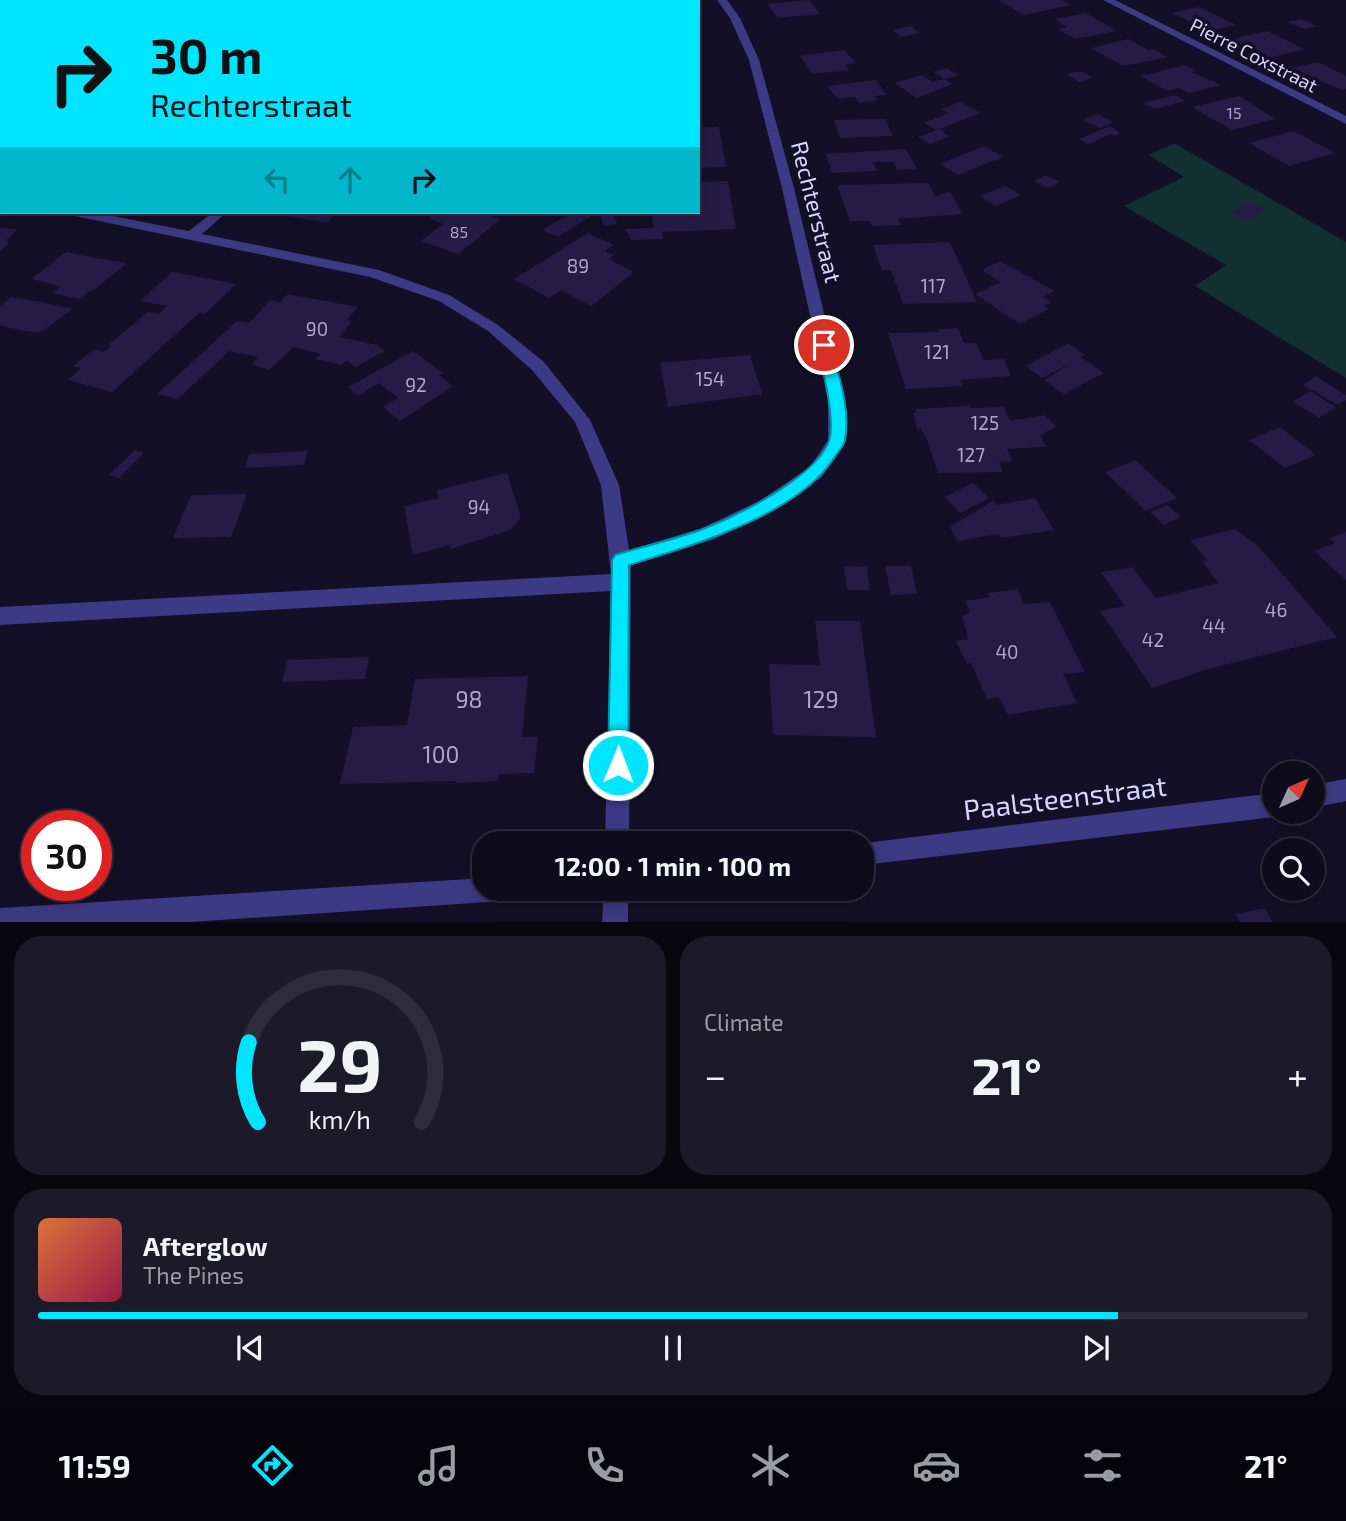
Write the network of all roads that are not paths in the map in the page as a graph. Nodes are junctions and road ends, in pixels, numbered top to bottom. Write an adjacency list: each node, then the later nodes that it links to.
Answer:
1 (722, 0): 7 (street, Rechterstraat)
2 (1108, 0): 3 (street, Pierre Coxstraat)
3 (1346, 121)
4 (86, 214): 6 (street)
5 (219, 214): 6 (street)
6 (194, 234): 7 (street)
7 (620, 571): 8 (street, Rechterstraat); 12 (street)
8 (0, 616)
9 (1346, 790): 10 (street)
10 (1325, 794)
11 (1262, 806): 13 (street, Paalsteenstraat)
12 (617, 831)
13 (874, 852)
14 (472, 891): 16 (street)
15 (616, 901): 17 (street)
16 (0, 921)
17 (615, 922)

